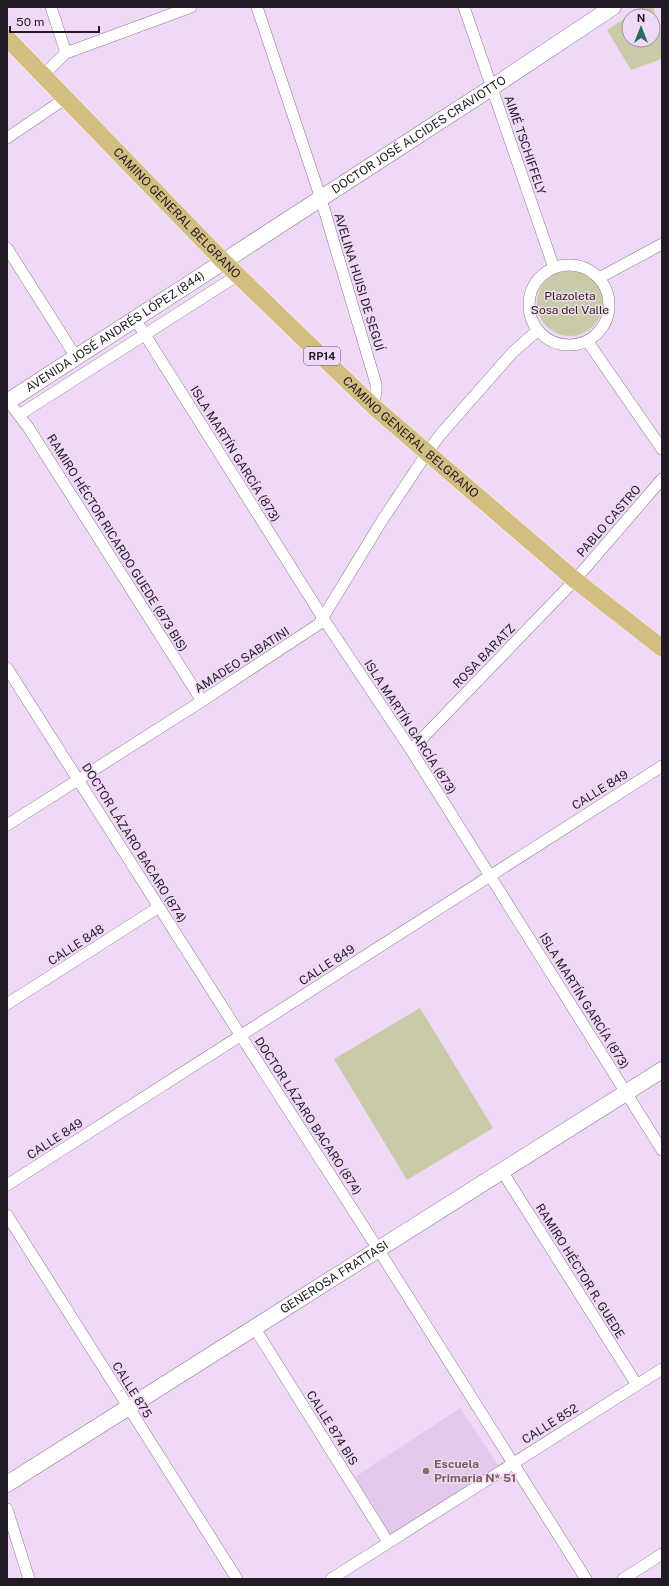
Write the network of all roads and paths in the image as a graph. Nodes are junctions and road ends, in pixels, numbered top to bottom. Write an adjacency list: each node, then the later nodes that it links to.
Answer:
1 (51, 7): 7 (street)
2 (191, 7): 7 (street)
3 (257, 7): 12 (street, AVELINA HUISI DE SEGUÍ)
4 (464, 7): 9 (street, AIMÉ TSCHIFFELY)
5 (613, 7): 9 (main road, DOCTOR JOSÉ ALCIDES CRAVIOTTO)
6 (7, 38): 8 (main road, CAMINO GENERAL BELGRANO / RP14)
7 (66, 53): 8 (street)
8 (44, 74): 10 (main road, CAMINO GENERAL BELGRANO / RP14)
9 (491, 88): 12 (main road, DOCTOR JOSÉ ALCIDES CRAVIOTTO); 16 (street, AIMÉ TSCHIFFELY)
10 (66, 98): 11 (street); 15 (main road, CAMINO GENERAL BELGRANO / RP14)
11 (7, 138)
12 (321, 199): 15 (main road, DOCTOR JOSÉ ALCIDES CRAVIOTTO); 25 (street, AVELINA HUISI DE SEGUÍ)
13 (662, 244): 18 (street)
14 (7, 248): 23 (street)
15 (223, 260): 17 (main road, CAMINO GENERAL BELGRANO / RP14); 19 (main road, AVENIDA JOSÉ ANDRÉS LÓPEZ (844))
16 (554, 268): 18 (street); 20 (street)
17 (238, 275): 21 (street); 25 (main road, CAMINO GENERAL BELGRANO / RP14)
18 (599, 278): 22 (street)
19 (135, 319): 21 (street, ISLA MARTÍN GARCÍA (873)); 23 (main road, AVENIDA JOSÉ ANDRÉS LÓPEZ (844))
20 (537, 331): 22 (street); 28 (street, AMADEO SABATINI)
21 (145, 335): 26 (street); 31 (street, ISLA MARTÍN GARCÍA (873))
22 (588, 342): 27 (street)
23 (76, 357): 24 (main road, AVENIDA JOSÉ ANDRÉS LÓPEZ (844))
24 (8, 401): 26 (street, RAMIRO HÉCTOR RICARDO GUEDE (873 BIS))
25 (373, 406): 28 (main road, CAMINO GENERAL BELGRANO / RP14)
26 (19, 415): 34 (street, RAMIRO HÉCTOR RICARDO GUEDE (873 BIS))
27 (662, 449)
28 (427, 453): 30 (main road, CAMINO GENERAL BELGRANO / RP14); 31 (street, AMADEO SABATINI)
29 (662, 479): 30 (street, PABLO CASTRO)
30 (575, 580): 32 (main road, CAMINO GENERAL BELGRANO / RP14); 35 (street, ROSA BARATZ)
31 (323, 618): 34 (street, AMADEO SABATINI); 35 (street, ISLA MARTÍN GARCÍA (873))
32 (662, 648)
33 (7, 668): 37 (street, DOCTOR LÁZARO BACARO (874))
34 (202, 701): 37 (street, AMADEO SABATINI)
35 (411, 750): 39 (street, ISLA MARTÍN GARCÍA (873))
36 (662, 766): 39 (street, CALLE 849)
37 (78, 779): 38 (street, AMADEO SABATINI); 40 (street, DOCTOR LÁZARO BACARO (874))
38 (7, 824)
39 (490, 876): 42 (street, CALLE 849); 44 (street, ISLA MARTÍN GARCÍA (873))
40 (158, 907): 41 (street, CALLE 848); 42 (street, DOCTOR LÁZARO BACARO (874))
41 (7, 1004)
42 (241, 1036): 47 (street, CALLE 849); 49 (street, DOCTOR LÁZARO BACARO (874))
43 (662, 1070): 44 (main road, GENEROSA FRATTASI)
44 (626, 1093): 45 (street, ISLA MARTÍN GARCÍA (873)); 46 (main road, GENEROSA FRATTASI)
45 (662, 1150)
46 (502, 1171): 49 (main road, GENEROSA FRATTASI); 52 (street, RAMIRO HÉCTOR R. GUEDE)
47 (7, 1185)
48 (7, 1215): 53 (street, CALLE 875)
49 (378, 1249): 50 (main road, GENEROSA FRATTASI); 54 (street, DOCTOR LÁZARO BACARO (874))
50 (254, 1327): 53 (main road, GENEROSA FRATTASI); 57 (street, CALLE 874 BIS)
51 (662, 1369): 52 (street, CALLE 852)
52 (637, 1385): 54 (street, CALLE 852)
53 (128, 1407): 55 (main road, GENEROSA FRATTASI); 60 (street, CALLE 875)
54 (514, 1462): 57 (street, CALLE 852); 62 (street, DOCTOR LÁZARO BACARO (874))
55 (7, 1484)
56 (7, 1510): 59 (street)
57 (388, 1542): 61 (street, CALLE 852)
58 (662, 1554): 63 (street)
59 (29, 1579)
60 (237, 1579)
61 (331, 1579)
62 (586, 1579)
63 (623, 1579)

